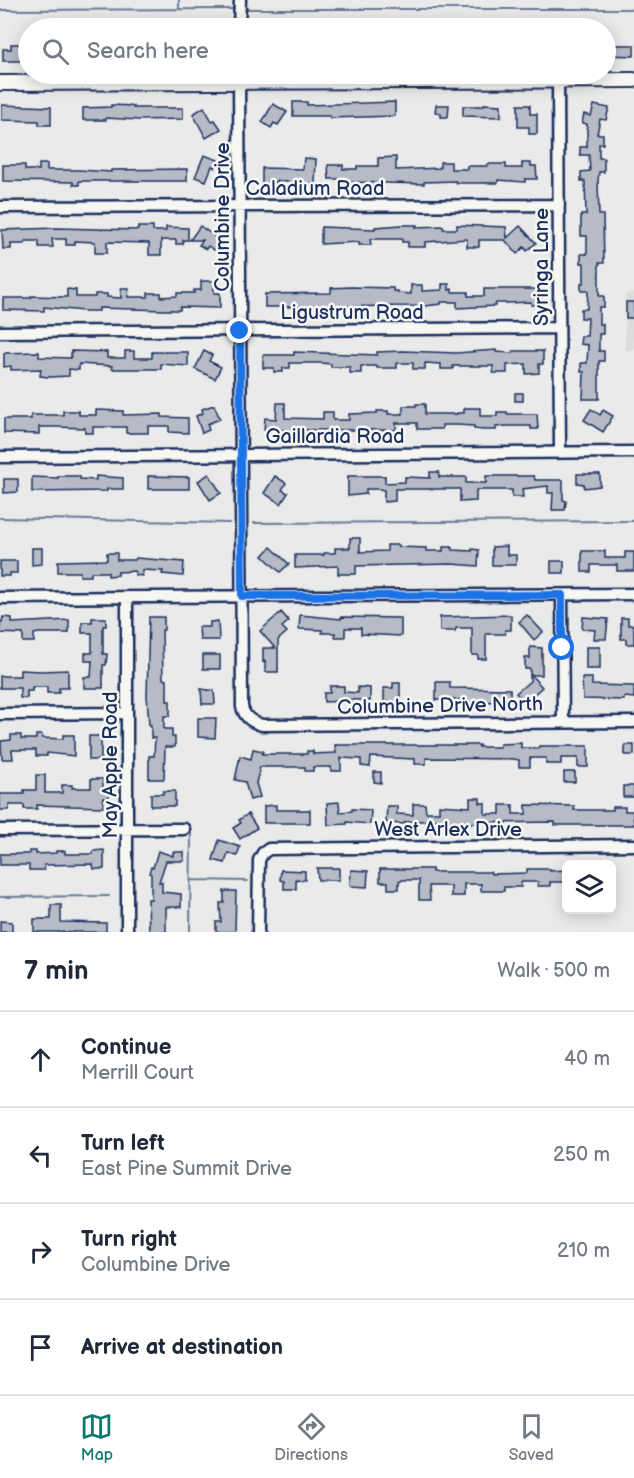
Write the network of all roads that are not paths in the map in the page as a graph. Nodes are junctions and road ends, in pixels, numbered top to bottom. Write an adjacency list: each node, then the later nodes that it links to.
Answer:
1 (240, 0): 2 (street)
2 (239, 18)
3 (616, 80): 4 (main road)
4 (634, 80)
5 (0, 83): 6 (main road)
6 (18, 83)
7 (239, 84): 10 (street, Columbine Drive)
8 (558, 84): 9 (street, Syringa Lane)
9 (559, 205): 10 (street, Caladium Road); 12 (street, Syringa Lane)
10 (240, 206): 11 (street, Caladium Road); 13 (street, Columbine Drive)
11 (0, 207)
12 (560, 328): 13 (street, Ligustrum Road); 16 (street, Syringa Lane)
13 (240, 331): 14 (street, Ligustrum Road); 17 (street, Columbine Drive)
14 (0, 332)
15 (634, 452): 16 (street, Gaillardia Road)
16 (560, 453): 17 (street, Gaillardia Road)
17 (241, 455): 18 (street, Gaillardia Road); 21 (street, Columbine Drive)
18 (0, 457)
19 (634, 594): 20 (street)
20 (562, 595): 21 (street); 27 (street)
21 (242, 596): 22 (street); 26 (street, Columbine Drive)
22 (128, 597): 23 (street); 24 (street, May Apple Road)
23 (0, 598)
24 (128, 713): 25 (street); 31 (street, May Apple Road)
25 (0, 714)
26 (248, 719): 27 (street, Columbine Drive North)
27 (562, 722): 28 (street, Columbine Drive North)
28 (634, 722)
29 (184, 829): 31 (street)
30 (0, 830): 31 (street)
31 (128, 830): 33 (street, May Apple Road)
32 (634, 845): 34 (street, West Arlex Drive)
33 (127, 932)
34 (258, 932)

